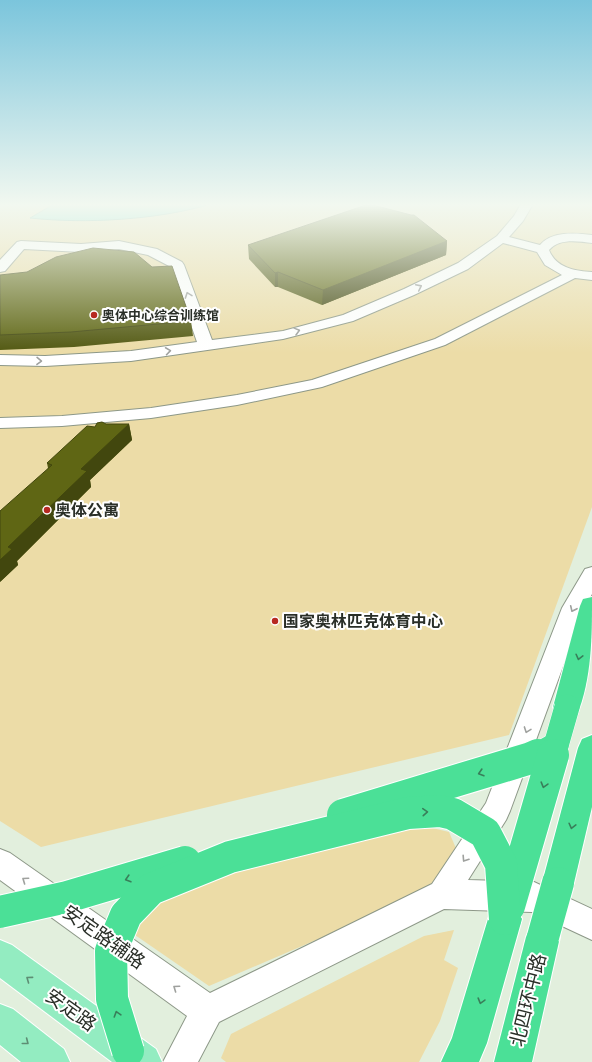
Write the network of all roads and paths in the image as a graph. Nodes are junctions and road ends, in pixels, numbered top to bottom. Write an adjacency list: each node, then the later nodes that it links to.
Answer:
1 (13, 254): 5 (street, one-way to 5)
2 (155, 254): 8 (street, one-way to 2)
3 (481, 254): 8 (street, one-way to 3)
4 (544, 254): 6 (street)
5 (0, 268)
6 (573, 274): 7 (street); 10 (street)
7 (592, 276)
8 (206, 345): 9 (street, one-way to 8)
9 (0, 360)
10 (0, 423)
11 (592, 575): 16 (street, one-way to 16)
12 (592, 606): 13 (highway, one-way to 13, bridge)
13 (556, 745): 17 (highway, one-way to 17, bridge); 18 (highway, one-way to 18, bridge)
14 (592, 748): 27 (highway, 北四环中路, one-way to 27, bridge)
15 (0, 863): 21 (street, 安定路辅路, one-way to 15)
16 (442, 894): 19 (street); 21 (street)
17 (0, 912)
18 (505, 919): 23 (highway, one-way to 18, bridge); 26 (highway, one-way to 26)
19 (592, 925)
20 (0, 957): 23 (main road, 安定路, one-way to 20)
21 (208, 1011): 25 (street)
22 (0, 1022): 24 (main road, one-way to 24)
23 (135, 1057)
24 (51, 1062)
25 (180, 1062)
26 (460, 1062)
27 (513, 1062)

